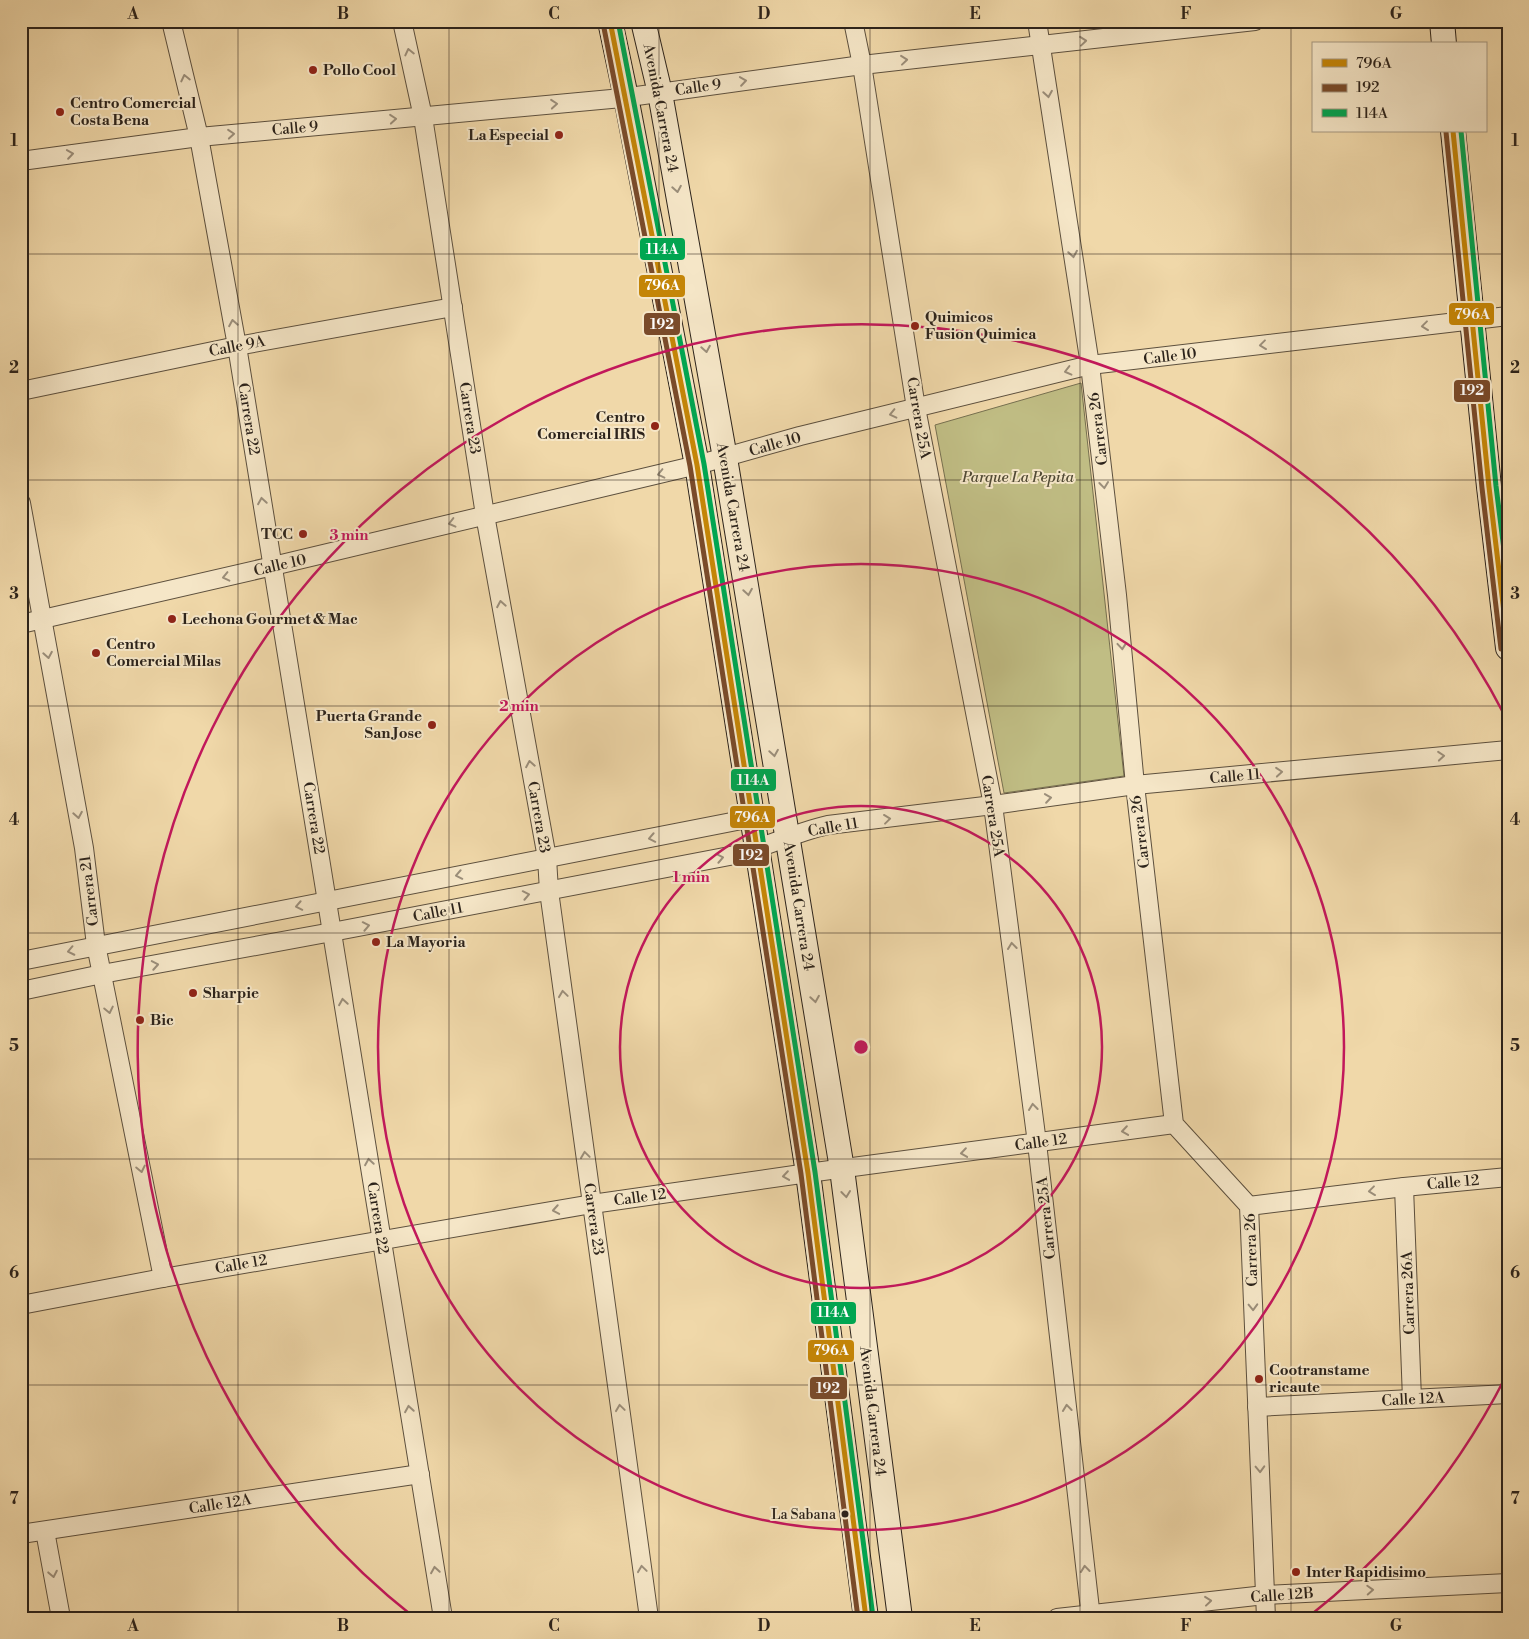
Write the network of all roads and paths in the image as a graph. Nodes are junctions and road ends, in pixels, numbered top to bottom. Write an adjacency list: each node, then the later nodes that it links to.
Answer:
1 (172, 21): 16 (street, Carrera 22, one-way to 1)
2 (402, 21): 14 (street, Carrera 23, one-way to 2)
3 (610, 21): 13 (main road, Avenida Carrera 24)
4 (643, 21): 12 (main road, Avenida Carrera 24)
5 (853, 21): 11 (street, Carrera 25A)
6 (1038, 21): 10 (street, Carrera 26)
7 (1255, 21): 10 (street, Calle 9, one-way to 7)
8 (1442, 21): 9 (main road)
9 (1444, 42)
10 (1041, 46): 11 (street, Calle 9, one-way to 10); 22 (street, Carrera 26, one-way to 22)
11 (862, 65): 12 (street, Calle 9, one-way to 11); 24 (street, Carrera 25A)
12 (660, 93): 13 (street, Calle 9); 25 (main road, Avenida Carrera 24, one-way to 25)
13 (626, 97): 14 (street, Calle 9, one-way to 13); 26 (main road, Avenida Carrera 24)
14 (423, 117): 16 (street, Calle 9, one-way to 14); 18 (street, Carrera 23)
15 (1453, 132): 20 (main road)
16 (199, 137): 17 (street, Calle 9, one-way to 16); 21 (street, Carrera 22, one-way to 16)
17 (21, 161)
18 (453, 307): 21 (street, Calle 9A); 28 (street, Carrera 23)
19 (1508, 316): 20 (street, Calle 10)
20 (1472, 320): 22 (street, Calle 10, one-way to 22); 32 (main road)
21 (237, 346): 23 (street, Calle 9A); 29 (street, Carrera 22, one-way to 21)
22 (1090, 365): 24 (street, Calle 10, one-way to 24); 34 (street, Carrera 26, one-way to 34)
23 (21, 391)
24 (916, 408): 25 (street, Calle 10, one-way to 25); 35 (street, Carrera 25A)
25 (726, 458): 26 (street, Calle 10); 37 (main road, Avenida Carrera 24, one-way to 37)
26 (697, 466): 28 (street, Calle 10, one-way to 28); 36 (main road, Avenida Carrera 24)
27 (21, 504): 30 (street, Carrera 21)
28 (485, 515): 29 (street, Calle 10, one-way to 29); 39 (street, Carrera 23, one-way to 28)
29 (273, 566): 30 (street, Calle 10, one-way to 30); 41 (street, Carrera 22)
30 (42, 619): 31 (street, Calle 10); 43 (street, Carrera 21, one-way to 43)
31 (21, 624)
32 (1508, 648)
33 (1508, 750): 34 (street, Calle 11, one-way to 33)
34 (1135, 785): 35 (street, Calle 11, one-way to 34); 47 (street, Carrera 26)
35 (993, 806): 37 (street, Calle 11, one-way to 35); 48 (street, Carrera 25A, one-way to 35)
36 (752, 818): 38 (main road, Avenida Carrera 24); 39 (street, one-way to 39)
37 (788, 838): 38 (street, Calle 11); 49 (main road, Avenida Carrera 24, one-way to 49)
38 (756, 849): 40 (street, Calle 11, one-way to 38); 50 (main road, Avenida Carrera 24)
39 (547, 858): 40 (street, Carrera 23); 41 (street, one-way to 41)
40 (549, 891): 42 (street, Calle 11, one-way to 40); 53 (street, Carrera 23, one-way to 40)
41 (327, 901): 42 (street, Carrera 22); 43 (street, one-way to 43)
42 (332, 932): 45 (street, Calle 11, one-way to 42); 55 (street, Carrera 22, one-way to 42)
43 (96, 945): 44 (street, one-way to 44); 45 (street, Carrera 21)
44 (21, 961)
45 (102, 974): 46 (street, Calle 11); 56 (street, Carrera 21, one-way to 56)
46 (21, 991)
47 (1174, 1124): 48 (street, Calle 12, one-way to 48); 54 (street, Carrera 26)
48 (1037, 1143): 49 (street, Calle 12, one-way to 49); 68 (street, Carrera 25A, one-way to 48)
49 (842, 1169): 50 (street, Calle 12); 62 (main road, Avenida Carrera 24, one-way to 62)
50 (808, 1173): 53 (street, Calle 12, one-way to 53); 63 (main road, Avenida Carrera 24)
51 (1508, 1177): 52 (street, Calle 12)
52 (1404, 1187): 54 (street, Calle 12, one-way to 54); 59 (street, Carrera 26A)
53 (592, 1204): 55 (street, Calle 12, one-way to 55); 71 (street, Carrera 23, one-way to 53)
54 (1249, 1206): 60 (street, Carrera 26, one-way to 60)
55 (382, 1240): 56 (street, Calle 12); 61 (street, Carrera 22, one-way to 55)
56 (163, 1278): 57 (street, Calle 12)
57 (21, 1305)
58 (1508, 1394): 59 (street, Calle 12A)
59 (1412, 1399): 60 (street, Calle 12A)
60 (1257, 1407): 67 (street, Carrera 26, one-way to 67)
61 (420, 1474): 64 (street, Calle 12A); 70 (street, Carrera 22, one-way to 61)
62 (882, 1481): 63 (main road); 73 (main road, Avenida Carrera 24)
63 (849, 1484): 72 (main road, Avenida Carrera 24)
64 (45, 1531): 65 (street, Calle 12A); 69 (street, one-way to 69)
65 (21, 1534)
66 (1508, 1583): 67 (street, Calle 12B, one-way to 66)
67 (1265, 1595): 68 (street, Calle 12B, one-way to 67); 75 (street, Carrera 26)
68 (1090, 1616): 74 (street, Calle 12B)
69 (61, 1618)
70 (443, 1618)
71 (649, 1618)
72 (866, 1618)
73 (900, 1618)
74 (1057, 1618)
75 (1266, 1618)

